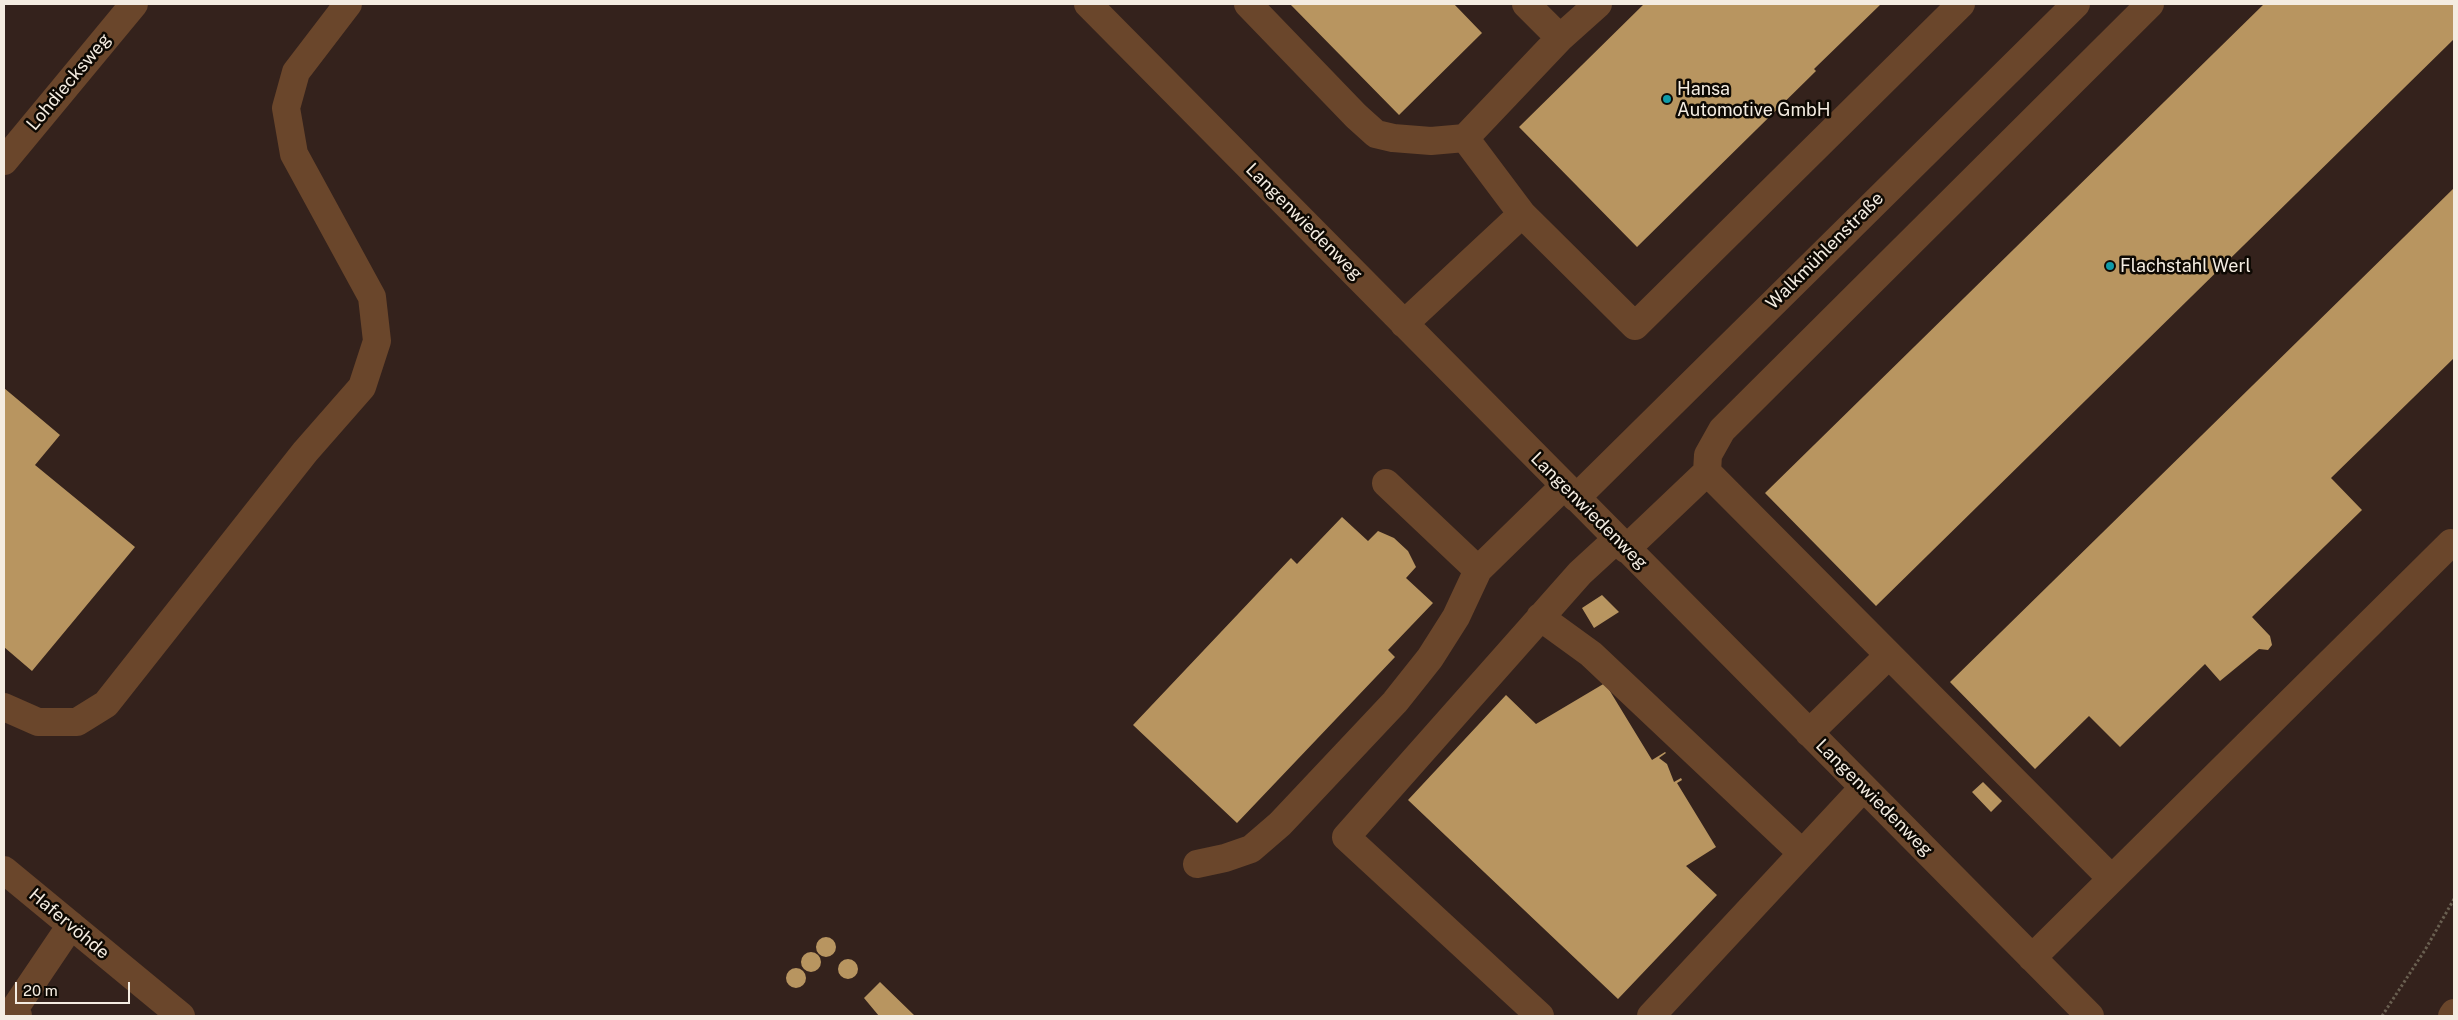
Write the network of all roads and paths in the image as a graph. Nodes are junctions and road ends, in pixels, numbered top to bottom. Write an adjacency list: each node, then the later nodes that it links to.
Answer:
1 (134, 4): 12 (street, Lohdiecksweg)
2 (348, 4): 23 (street)
3 (1088, 4): 14 (street, Langenwiedenweg)
4 (1248, 4): 11 (street)
5 (1526, 4): 10 (street)
6 (1598, 4): 10 (street)
7 (1961, 4): 13 (street)
8 (2076, 4): 17 (street, Walkmühlenstraße)
9 (2150, 4): 15 (street)
10 (1560, 38): 11 (street)
11 (1465, 138): 13 (street)
12 (4, 160)
13 (1522, 214): 14 (street)
14 (1404, 324): 17 (street, Langenwiedenweg)
15 (1707, 472): 19 (street); 22 (street)
16 (1386, 483): 20 (street)
17 (1570, 492): 19 (street, Langenwiedenweg); 20 (street, Walkmühlenstraße)
18 (2451, 543): 29 (street)
19 (1621, 544): 21 (street); 24 (street, Langenwiedenweg)
20 (1478, 570): 27 (street)
21 (1540, 617): 26 (street); 35 (street)
22 (1889, 655): 24 (street); 29 (street)
23 (4, 707)
24 (1808, 732): 25 (street, Langenwiedenweg)
25 (1863, 788): 26 (street); 32 (street, Langenwiedenweg)
26 (1802, 853): 36 (street)
27 (1196, 864)
28 (4, 870): 31 (street, Hafervöhde)
29 (2111, 878): 32 (street)
30 (2454, 899): 38 (path)
31 (71, 926): 33 (street); 34 (street, Hafervöhde)
32 (2032, 958): 37 (street, Langenwiedenweg)
33 (11, 1010)
34 (180, 1016)
35 (1540, 1016)
36 (1651, 1016)
37 (2090, 1016)
38 (2382, 1016)

